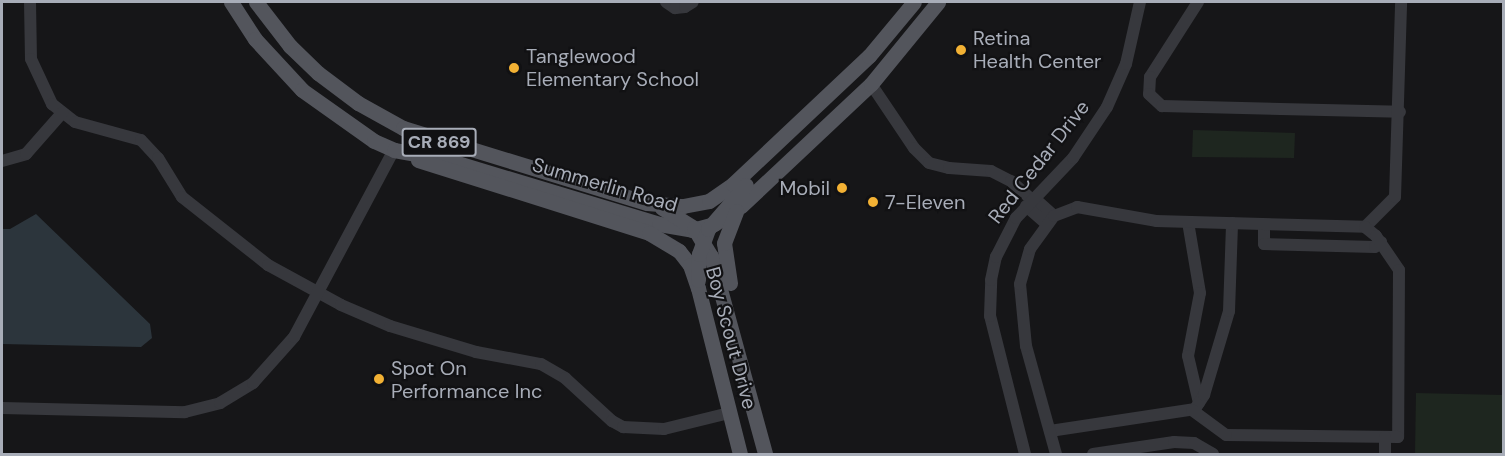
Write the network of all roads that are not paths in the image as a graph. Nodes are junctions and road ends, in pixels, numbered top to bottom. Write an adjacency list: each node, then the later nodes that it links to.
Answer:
1 (30, 2): 14 (street)
2 (231, 2): 16 (main road, Summerlin Road / CR 869)
3 (256, 2): 19 (main road, Summerlin Road / CR 869)
4 (666, 2): 5 (street)
5 (693, 2)
6 (914, 2): 11 (main road, Summerlin Road / CR 869)
7 (938, 2): 12 (main road)
8 (1140, 2): 18 (street, Red Cedar Drive)
9 (1198, 2): 13 (street)
10 (1401, 2): 13 (street)
11 (886, 38): 12 (main road); 15 (main road, Summerlin Road / CR 869)
12 (871, 84): 18 (street); 20 (main road)
13 (1400, 112): 25 (street)
14 (62, 113): 17 (street); 29 (street)
15 (795, 126): 19 (main road, Summerlin Road / CR 869); 26 (main road)
16 (394, 150): 26 (main road, Summerlin Road / CR 869); 28 (main road, Boy Scout Drive); 29 (street)
17 (2, 161)
18 (1031, 201): 21 (street); 39 (street, Red Cedar Drive)
19 (647, 203): 26 (main road, Boy Scout Drive)
20 (736, 210): 26 (main road); 33 (main road)
21 (1050, 220): 22 (street); 34 (street)
22 (1188, 222): 23 (street); 30 (street)
23 (1232, 223): 24 (street); 30 (street)
24 (1264, 225): 25 (street); 27 (street)
25 (1365, 227): 27 (street)
26 (703, 232): 28 (main road); 33 (main road, Boy Scout Drive)
27 (1381, 242): 35 (street)
28 (698, 288): 32 (main road, Boy Scout Drive)
29 (317, 293): 31 (street); 32 (street)
30 (1196, 406): 34 (street); 35 (street)
31 (2, 408)
32 (729, 413): 37 (main road, Boy Scout Drive)
33 (757, 423): 38 (main road, Boy Scout Drive)
34 (1050, 431): 40 (street)
35 (1385, 437): 42 (street)
36 (1206, 452): 41 (street)
37 (740, 454)
38 (765, 454)
39 (1025, 454)
40 (1056, 454)
41 (1093, 454)
42 (1384, 454)

